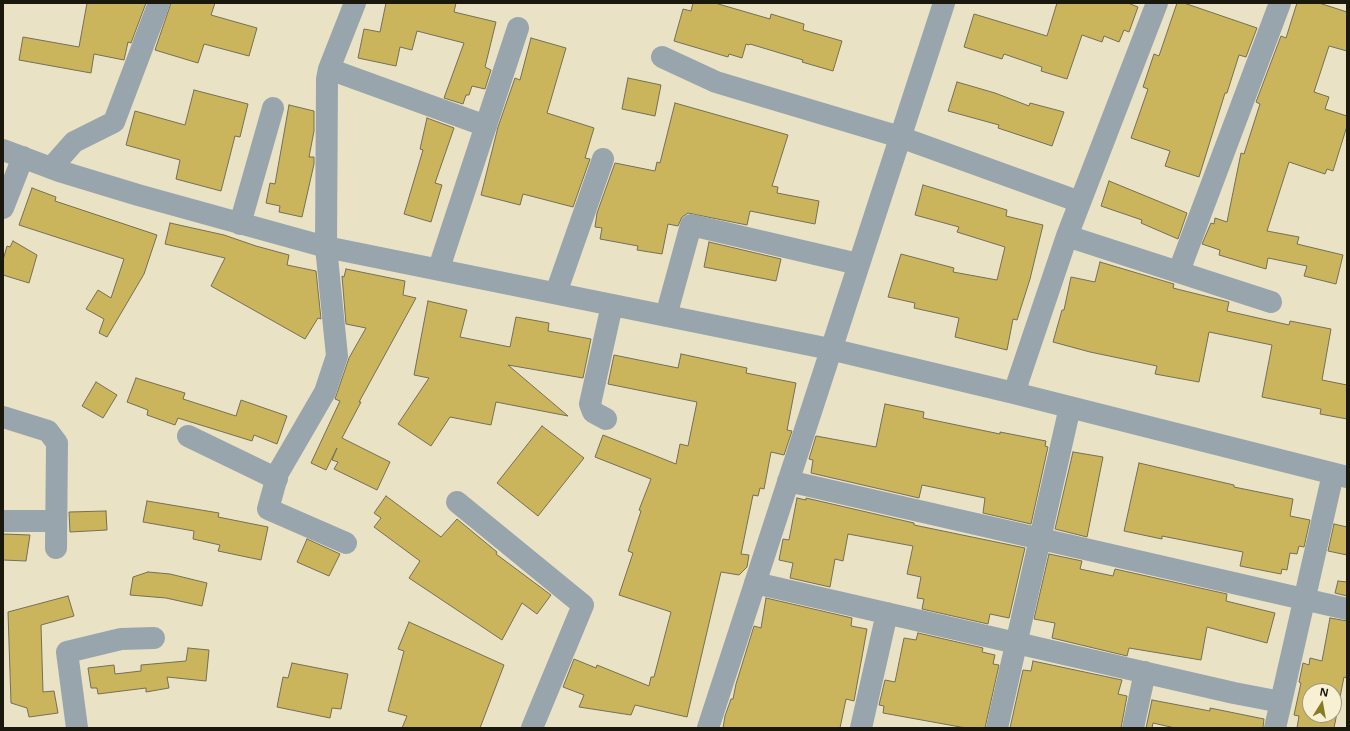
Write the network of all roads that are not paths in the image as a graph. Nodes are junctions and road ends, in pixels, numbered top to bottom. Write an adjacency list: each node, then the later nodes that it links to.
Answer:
1 (159, 3): 14 (street)
2 (354, 3): 8 (street)
3 (944, 3): 11 (street)
4 (1157, 3): 15 (street)
5 (1280, 3): 22 (street)
6 (518, 28): 10 (street)
7 (662, 57): 11 (street)
8 (329, 69): 10 (street); 19 (street)
9 (273, 108): 17 (street)
10 (486, 126): 21 (street)
11 (900, 137): 15 (street); 20 (street)
12 (13, 153): 14 (street); 16 (street)
13 (603, 159): 23 (street)
14 (51, 168): 17 (street)
15 (1080, 202): 18 (street)
16 (3, 208)
17 (240, 224): 19 (street)
18 (1067, 236): 22 (street); 28 (street)
19 (326, 247): 21 (street); 34 (street)
20 (858, 264): 26 (street); 27 (street)
21 (439, 268): 23 (street)
22 (1179, 271): 24 (street)
23 (556, 293): 25 (street)
24 (1271, 302)
25 (612, 305): 26 (street); 31 (street)
26 (666, 316): 27 (street)
27 (830, 349): 28 (street); 35 (street)
28 (1014, 393): 29 (street)
29 (1070, 407): 33 (street); 39 (street)
30 (3, 417): 37 (street)
31 (606, 419)
32 (188, 436): 34 (street)
33 (1340, 475): 43 (street)
34 (277, 479): 40 (street)
35 (788, 481): 39 (street); 42 (street)
36 (457, 502): 51 (street)
37 (56, 520): 38 (street); 41 (street)
38 (3, 521)
39 (1041, 539): 43 (street); 47 (street)
40 (346, 543)
41 (56, 548)
42 (755, 583): 45 (street); 52 (street)
43 (1304, 599): 44 (street); 49 (street)
44 (1347, 609)
45 (888, 613): 47 (street); 53 (street)
46 (154, 638): 50 (street)
47 (1017, 643): 48 (street); 54 (street)
48 (1145, 672): 49 (street); 55 (street)
49 (1281, 702): 56 (street)
50 (77, 728)
51 (532, 728)
52 (708, 728)
53 (861, 728)
54 (997, 728)
55 (1133, 728)
56 (1275, 728)

